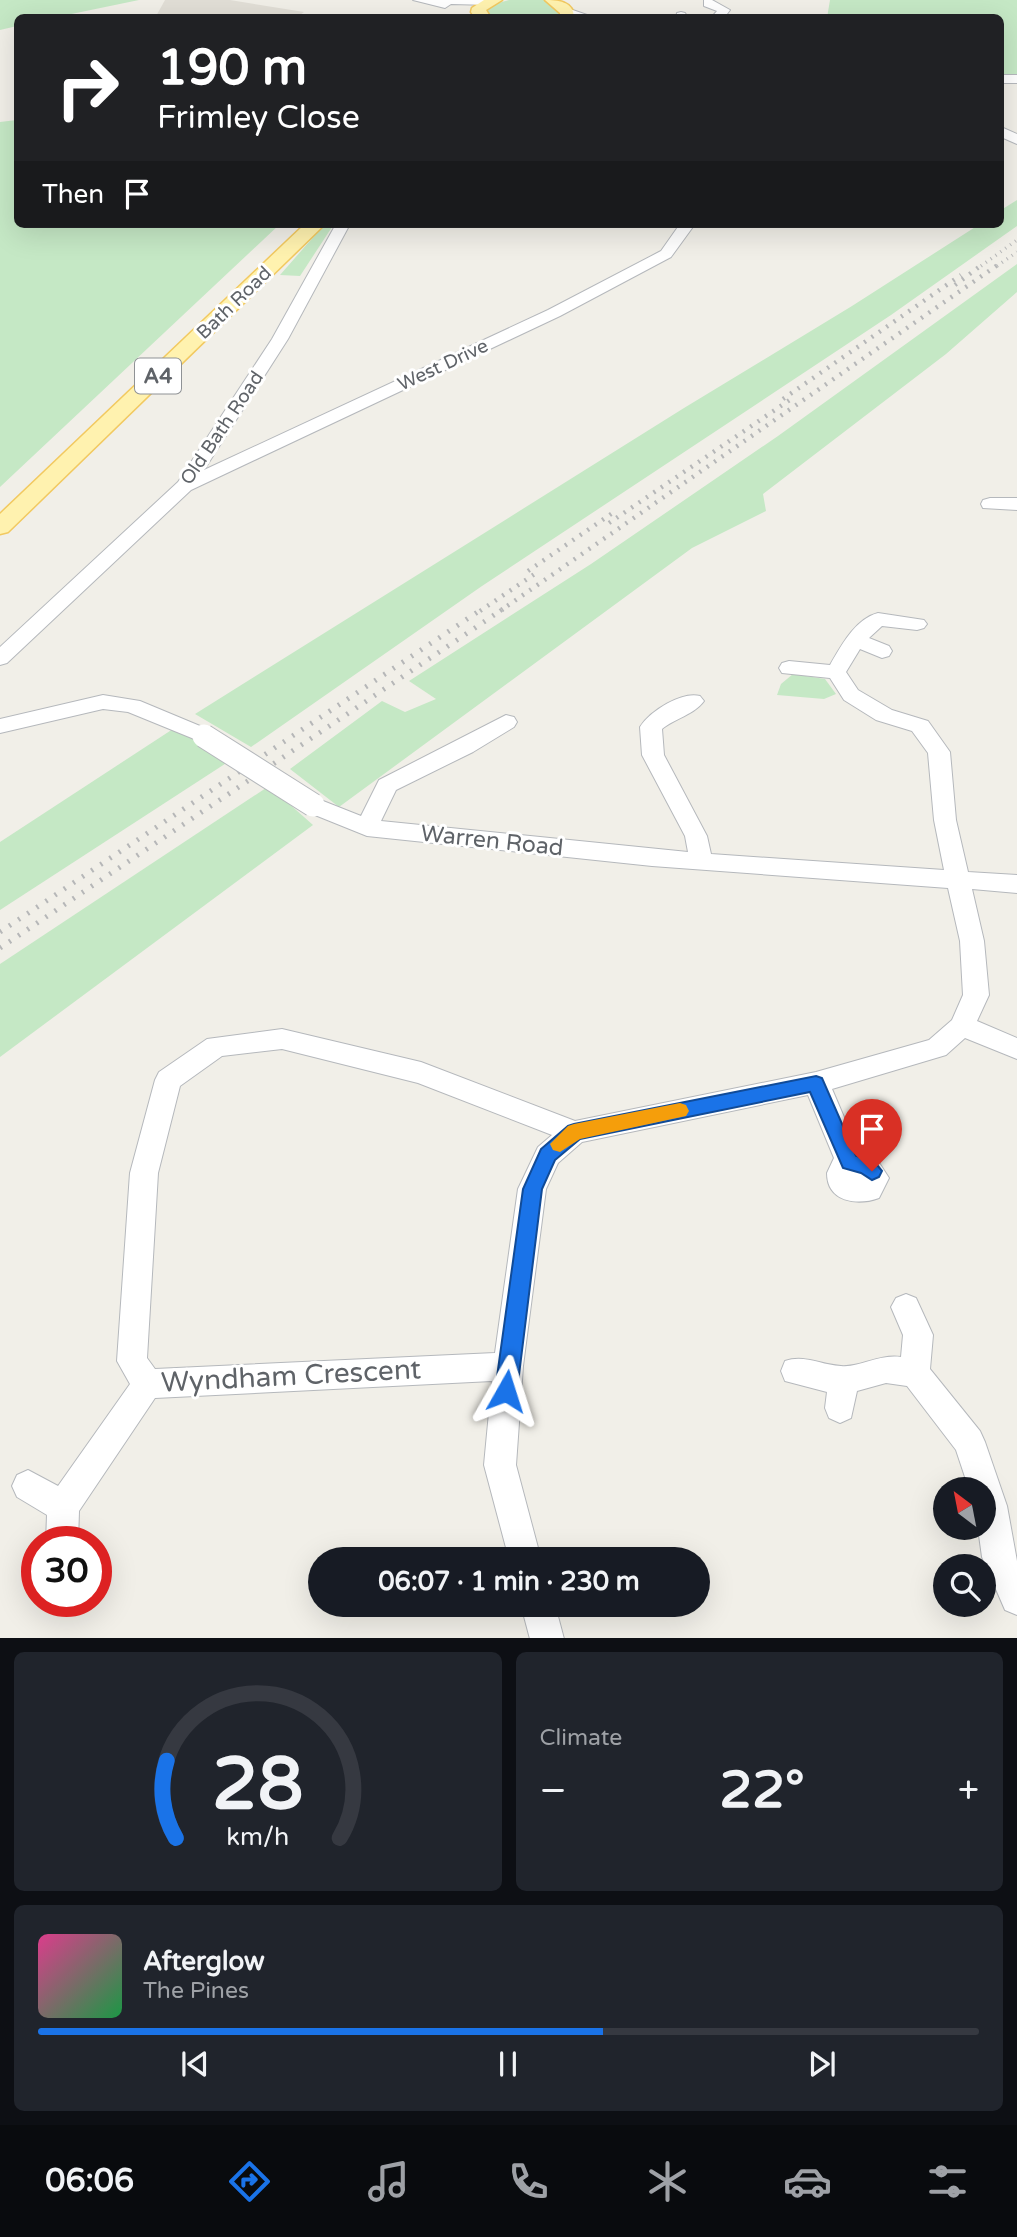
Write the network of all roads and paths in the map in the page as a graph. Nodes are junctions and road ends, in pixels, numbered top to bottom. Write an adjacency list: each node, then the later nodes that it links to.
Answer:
1 (419, 0): 4 (street)
2 (493, 0): 4 (street); 8 (main road)
3 (552, 0): 9 (main road)
4 (448, 2): 7 (street)
5 (708, 3): 10 (street)
6 (738, 9): 10 (street)
7 (478, 14)
8 (481, 14)
9 (566, 14)
10 (720, 14)
11 (312, 228): 17 (main road, Bath Road / A4)
12 (341, 228): 14 (street, Old Bath Road)
13 (685, 228): 14 (street, West Drive)
14 (185, 486): 21 (street, Old Bath Road)
15 (990, 504): 16 (street)
16 (1017, 504)
17 (0, 527)
18 (917, 624): 19 (street)
19 (855, 640): 20 (street); 23 (street)
20 (882, 651)
21 (0, 658)
22 (789, 668): 23 (street)
23 (836, 672): 29 (street)
24 (693, 701): 28 (street)
25 (489, 725): 27 (street)
26 (0, 726): 27 (street, Warren Road, bridge)
27 (367, 828): 28 (street, Warren Road)
28 (701, 860): 29 (street, Warren Road)
29 (960, 880): 30 (street, Warren Road); 31 (street)
30 (1017, 884)
31 (962, 1026): 32 (street); 33 (street)
32 (1017, 1049)
33 (816, 1083): 34 (street); 35 (street)
34 (574, 1132): 37 (street); 40 (street, Wyndham Crescent)
35 (850, 1163)
36 (906, 1307): 39 (street)
37 (508, 1366): 40 (street, Wyndham Crescent); 45 (street)
38 (796, 1371): 41 (street)
39 (915, 1373): 41 (street); 46 (street)
40 (146, 1384): 43 (street)
41 (841, 1394)
42 (28, 1486): 43 (street)
43 (64, 1507): 44 (street)
44 (63, 1526)
45 (522, 1547)
46 (1017, 1598)
47 (541, 1617): 48 (street)
48 (547, 1638)

